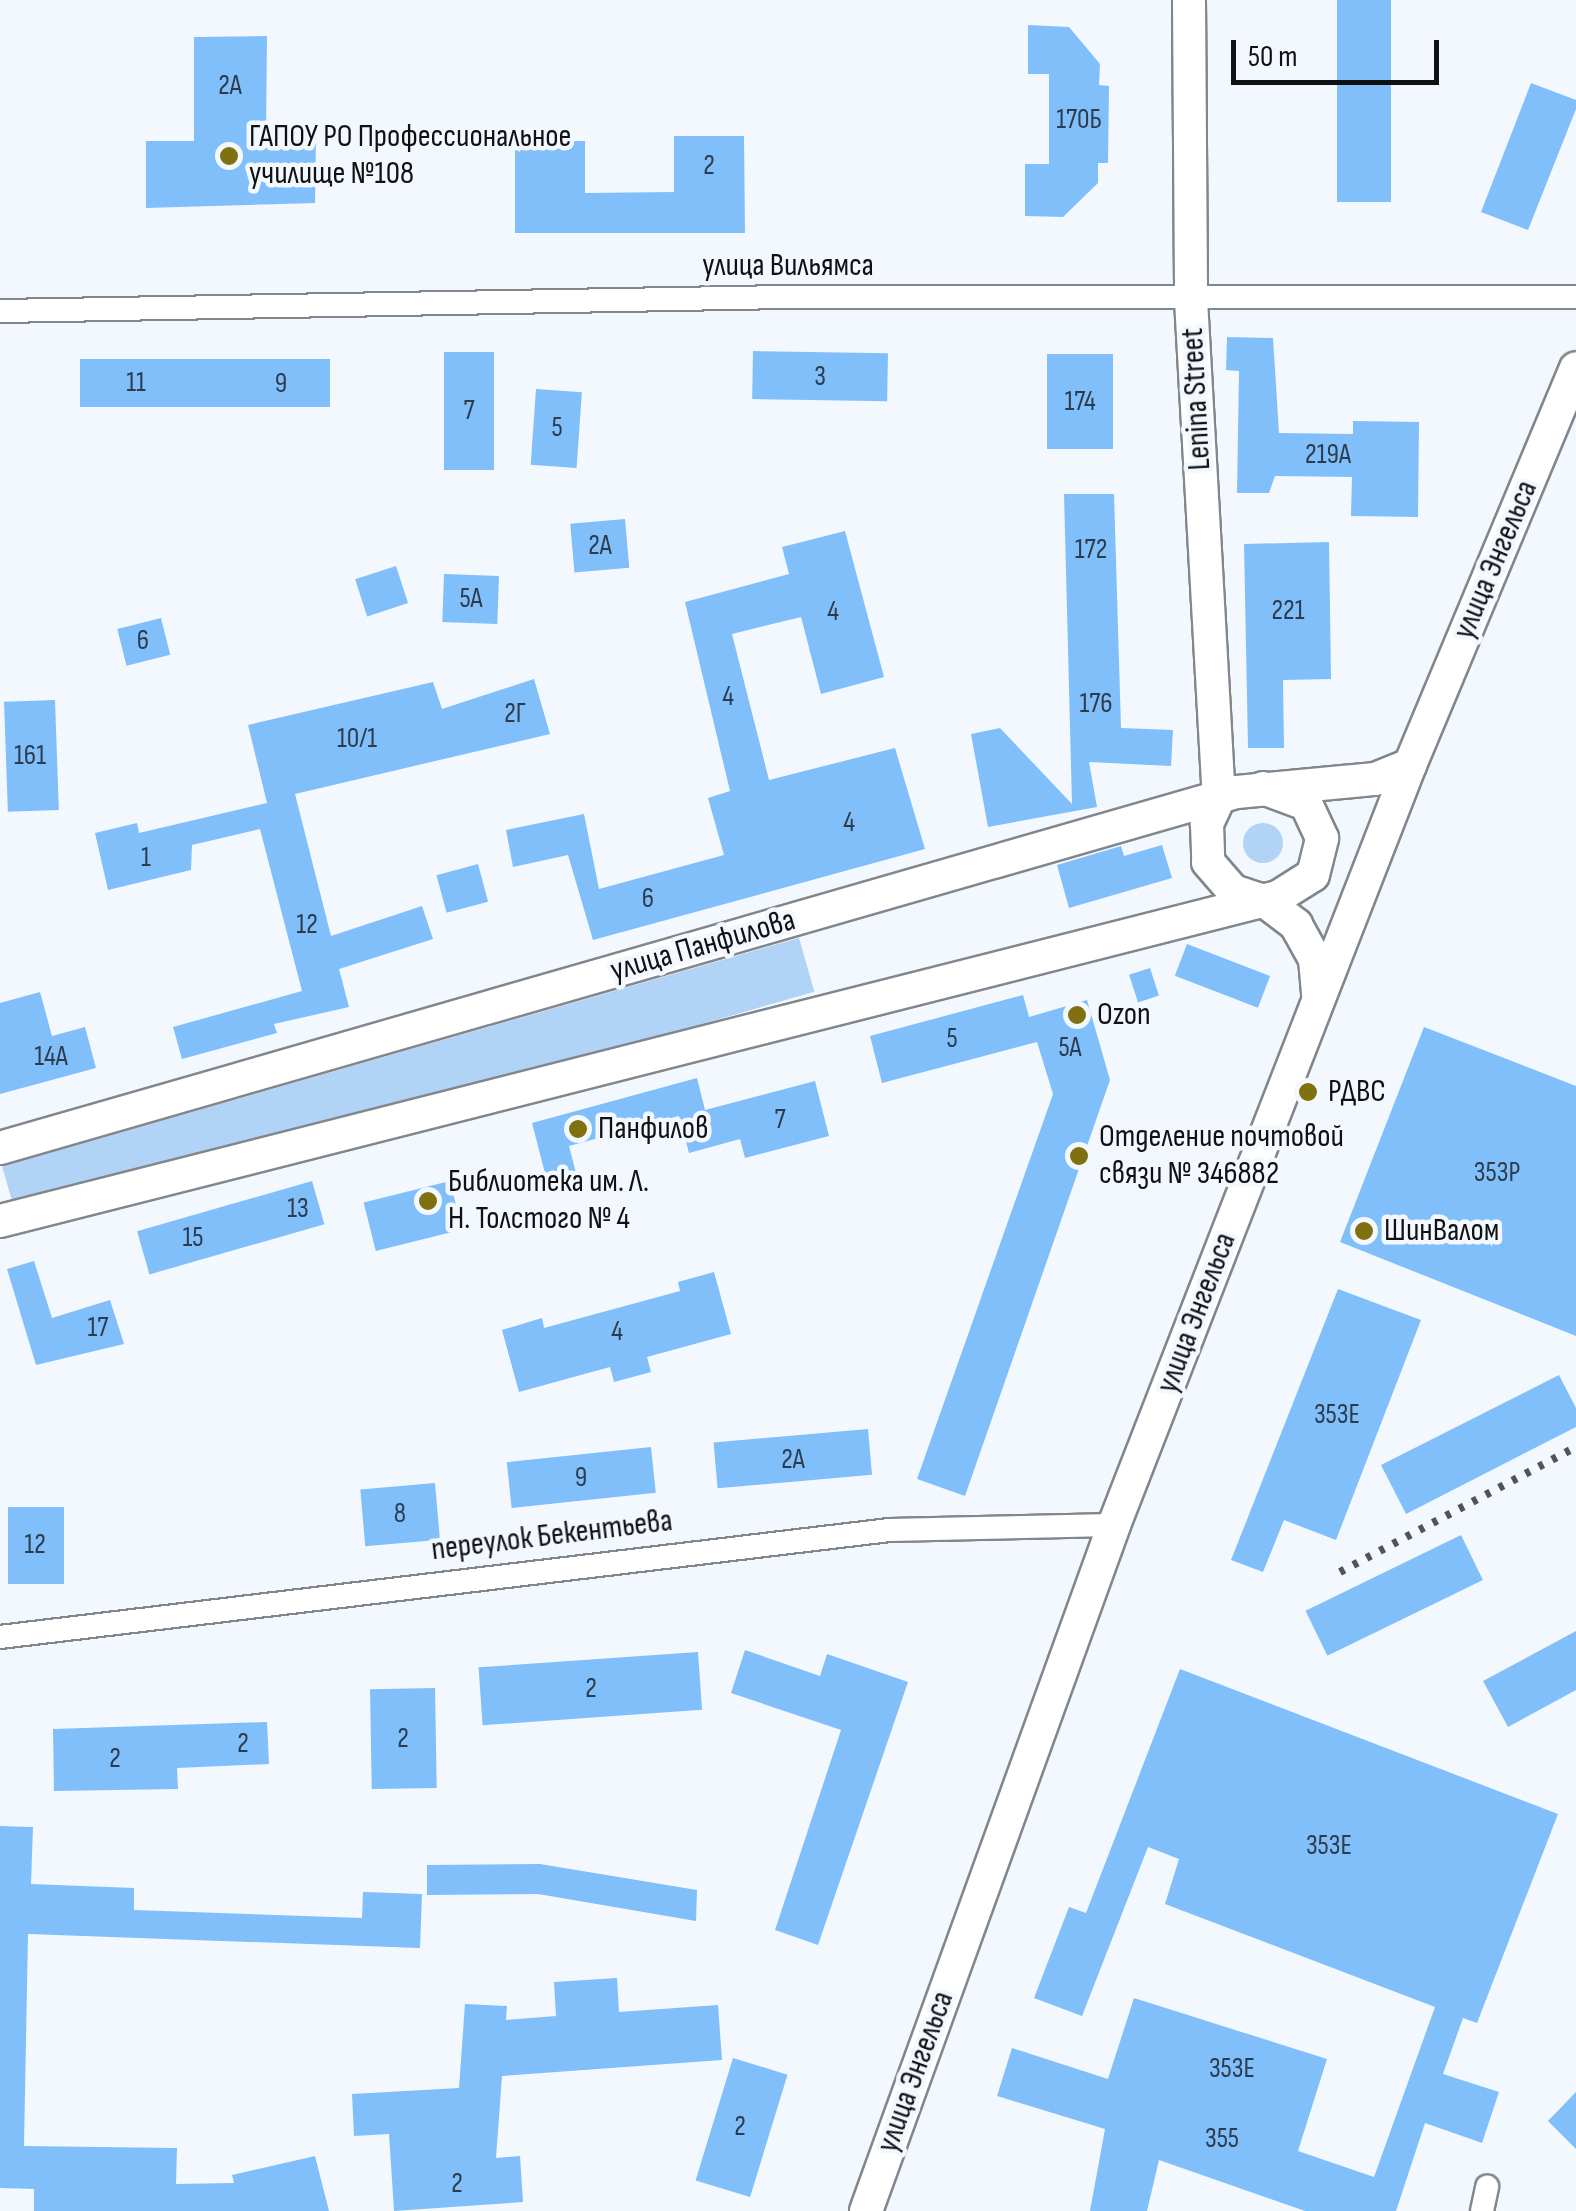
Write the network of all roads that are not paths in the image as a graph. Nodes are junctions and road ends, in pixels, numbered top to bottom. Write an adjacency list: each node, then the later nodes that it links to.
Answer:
1 (1189, 0): 3 (street, Lenina Street)
2 (1576, 297): 3 (street, улица Вильямса)
3 (1191, 300): 4 (street, улица Вильямса); 8 (street, Lenina Street)
4 (0, 310)
5 (1576, 368): 6 (street, улица Энгельса)
6 (1410, 764): 7 (street, улица Панфилова); 9 (street, улица Энгельса)
7 (1263, 788): 8 (street, улица Панфилова); 10 (street)
8 (1220, 798): 10 (street); 12 (street, улица Панфилова)
9 (1368, 874): 10 (street); 11 (street, улица Энгельса)
10 (1267, 898): 11 (street); 13 (street)
11 (1317, 1006): 14 (street, улица Энгельса)
12 (0, 1148)
13 (0, 1221)
14 (1114, 1525): 15 (street, переулок Бекентьева); 17 (street, улица Энгельса)
15 (0, 1637)
16 (1487, 2188): 18 (street)
17 (866, 2211)
18 (1482, 2211)

